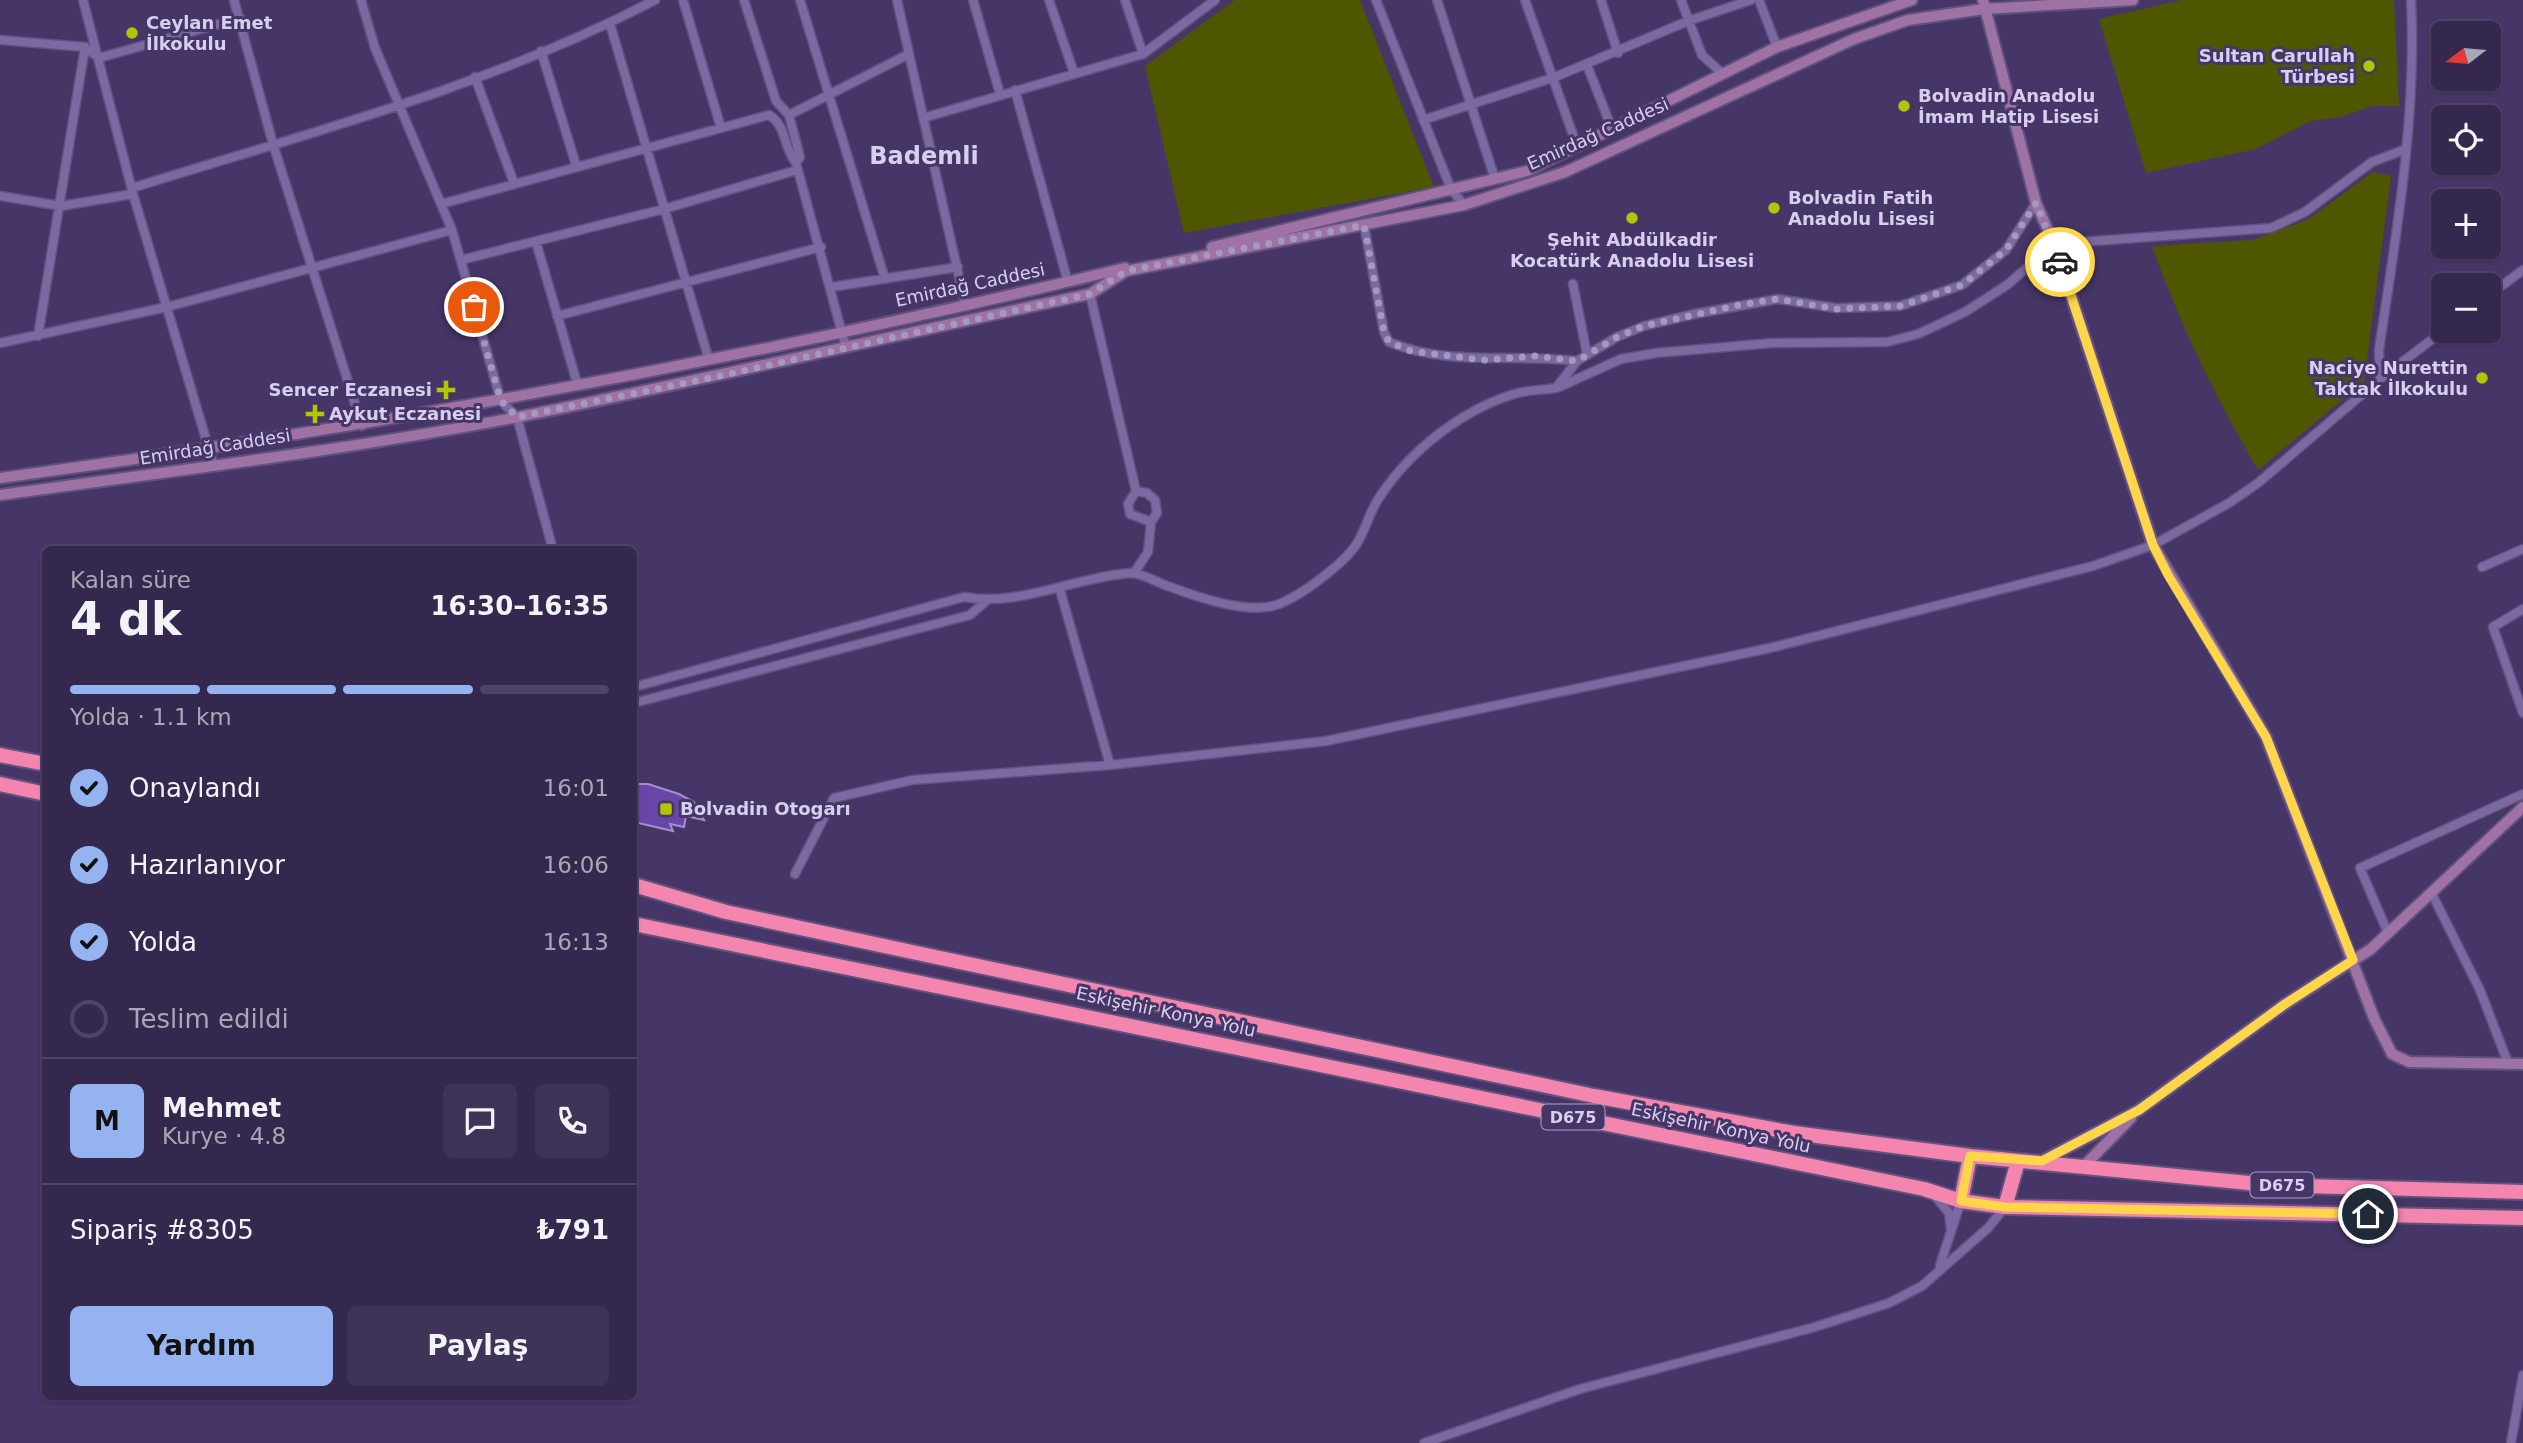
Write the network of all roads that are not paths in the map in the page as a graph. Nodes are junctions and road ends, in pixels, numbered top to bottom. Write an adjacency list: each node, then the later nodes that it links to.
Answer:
1 (83, 0): 35 (street)
2 (234, 0): 25 (street)
3 (361, 0): 45 (street)
4 (655, 0): 27 (street)
5 (683, 0): 49 (street)
6 (744, 0): 46 (street)
7 (800, 0): 43 (street)
8 (897, 0): 33 (street)
9 (973, 0): 42 (street)
10 (1049, 0): 37 (street)
11 (1125, 0): 34 (street)
12 (1215, 0): 23 (street)
13 (1376, 0): 48 (street)
14 (1437, 0): 44 (street)
15 (1525, 0): 40 (street)
16 (1601, 0): 32 (street)
17 (1681, 0): 26 (street)
18 (1751, 0): 26 (street)
19 (1759, 0): 30 (street)
20 (1912, 0): 30 (main road, Emirdağ Caddesi)
21 (2133, 0): 24 (main road, Emirdağ Caddesi)
22 (2411, 0): 54 (street)
23 (1203, 4): 34 (street)
24 (1984, 5): 62 (main road); 64 (main road, Emirdağ Caddesi)
25 (240, 18): 35 (street); 51 (street)
26 (1688, 21): 32 (street); 38 (street)
27 (610, 24): 31 (street); 53 (street)
28 (0, 40): 29 (street)
29 (85, 47): 35 (street); 65 (street)
30 (1777, 47): 38 (main road, Emirdağ Caddesi)
31 (541, 51): 39 (street); 55 (street)
32 (1618, 53): 36 (street)
33 (909, 54): 43 (street); 47 (street)
34 (1143, 54): 37 (street)
35 (99, 58): 60 (street)
36 (1587, 65): 40 (street); 50 (street)
37 (1074, 73): 41 (street)
38 (1723, 74): 50 (main road, Emirdağ Caddesi)
39 (475, 77): 45 (street); 58 (street)
40 (1555, 77): 44 (street); 52 (street)
41 (1015, 90): 42 (street); 78 (street)
42 (1000, 94): 47 (street)
43 (830, 95): 46 (street); 76 (street)
44 (1471, 103): 48 (street); 57 (street)
45 (399, 106): 51 (street); 63 (street)
46 (789, 115): 56 (street)
47 (923, 118): 73 (street)
48 (1423, 120): 59 (street)
49 (721, 128): 53 (street); 56 (street)
50 (1612, 129): 52 (main road, Emirdağ Caddesi)
51 (273, 144): 60 (street); 74 (street)
52 (1577, 146): 57 (main road, Emirdağ Caddesi)
53 (647, 148): 55 (street); 66 (street)
54 (2406, 149): 70 (street); 94 (street)
55 (576, 165): 58 (street)
56 (796, 167): 66 (street); 71 (street)
57 (1495, 179): 59 (main road, Emirdağ Caddesi)
58 (514, 183): 63 (street)
59 (1451, 189): 64 (street); 78 (main road, Emirdağ Caddesi)
60 (132, 191): 65 (street); 84 (street)
61 (0, 196): 65 (street)
62 (2036, 203): 70 (main road); 91 (street)
63 (441, 204): 68 (street)
64 (1464, 205): 67 (main road, Emirdağ Caddesi)
65 (61, 206): 87 (street)
66 (664, 209): 69 (street); 77 (street)
67 (1364, 225): 82 (main road, Emirdağ Caddesi); 93 (street)
68 (452, 230): 72 (street); 74 (street)
69 (536, 242): 72 (street); 85 (street)
70 (2054, 244): 96 (street); 106 (main road)
71 (821, 247): 77 (street); 81 (street)
72 (461, 260): 97 (street)
73 (958, 267): 76 (street); 83 (street)
74 (313, 270): 84 (street); 99 (street)
75 (2523, 270): 80 (street)
76 (885, 279): 81 (street)
77 (685, 282): 85 (street); 92 (street)
78 (1068, 282): 83 (main road, Emirdağ Caddesi)
79 (1573, 284): 91 (street)
80 (2501, 286)
81 (832, 287): 86 (street)
82 (1090, 294): 90 (main road, Emirdağ Caddesi); 103 (street)
83 (965, 304): 86 (main road, Emirdağ Caddesi)
84 (167, 307): 87 (street); 100 (street)
85 (557, 316): 95 (street)
86 (843, 332): 90 (street); 92 (main road, Emirdağ Caddesi)
87 (38, 336): 89 (street)
88 (2431, 340): 94 (street)
89 (0, 343)
90 (846, 348): 98 (main road, Emirdağ Caddesi)
91 (1587, 354): 93 (street)
92 (709, 360): 95 (main road, Emirdağ Caddesi)
93 (1577, 361): 96 (street)
94 (2380, 379): 106 (street)
95 (578, 386): 97 (main road, Emirdağ Caddesi)
96 (1556, 388): 110 (street)
97 (501, 401): 98 (street); 99 (main road, Emirdağ Caddesi)
98 (517, 417): 101 (main road, Emirdağ Caddesi); 107 (street)
99 (362, 426): 100 (main road, Emirdağ Caddesi)
100 (208, 450): 101 (street); 102 (main road, Emirdağ Caddesi)
101 (214, 466): 104 (main road, Emirdağ Caddesi)
102 (0, 478)
103 (1136, 491): 105 (street); 105 (street)
104 (0, 495)
105 (1151, 522): 110 (street)
106 (2153, 545): 119 (street); 129 (main road)
107 (552, 546)
108 (2523, 550): 109 (street)
109 (2482, 567)
110 (1134, 573): 111 (street)
111 (1060, 590): 112 (street); 119 (street)
112 (986, 601): 114 (street); 115 (street)
113 (2523, 610): 116 (street)
114 (637, 686)
115 (637, 702)
116 (2523, 712)
117 (0, 755): 118 (highway)
118 (42, 763)
119 (1110, 765): 124 (street)
120 (0, 784): 121 (highway)
121 (42, 793)
122 (2523, 794): 128 (street)
123 (2523, 807): 126 (main road)
124 (795, 874)
125 (637, 886): 133 (highway, D675)
126 (2431, 892): 128 (main road); 130 (street)
127 (637, 925): 137 (highway, Eskişehir Konya Yolu / D675)
128 (2388, 933): 129 (main road)
129 (2353, 960): 130 (main road); 132 (main road)
130 (2508, 1063): 131 (main road)
131 (2523, 1064)
132 (2137, 1111): 135 (main road); 136 (main road)
133 (1970, 1156): 134 (highway, D675); 139 (highway)
134 (2018, 1161): 135 (highway, D675); 140 (highway)
135 (2042, 1161): 136 (highway, D675)
136 (2084, 1166): 138 (highway, D675)
137 (1924, 1189): 139 (highway, Eskişehir Konya Yolu / D675); 142 (street)
138 (2523, 1192)
139 (1961, 1201): 140 (highway, Eskişehir Konya Yolu / D675); 142 (street)
140 (2005, 1207): 141 (highway, Eskişehir Konya Yolu / D675); 143 (street)
141 (2523, 1218)
142 (1952, 1234): 143 (street)
143 (1939, 1268): 145 (street)
144 (2523, 1374): 146 (street)
145 (1424, 1443)
146 (2511, 1443)

